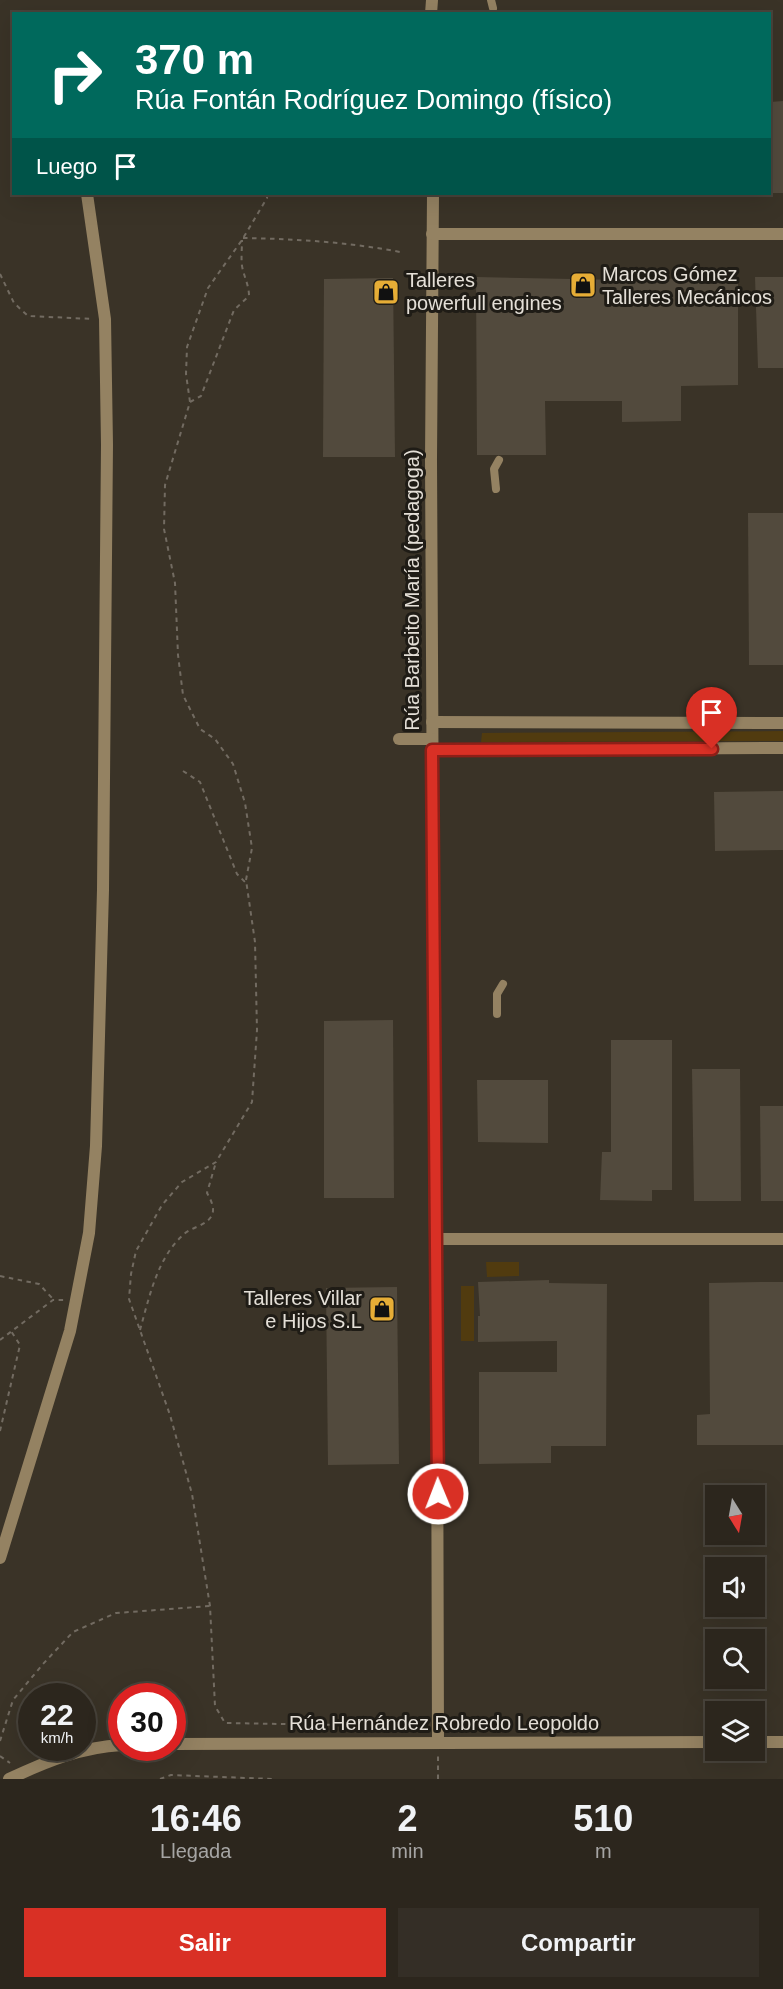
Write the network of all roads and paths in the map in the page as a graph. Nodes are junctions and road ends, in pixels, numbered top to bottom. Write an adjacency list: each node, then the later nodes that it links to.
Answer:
1 (87, 195): 9 (street)
2 (267, 195): 6 (path)
3 (433, 195): 4 (street, Rúa Barbeito María (pedagoga))
4 (432, 234): 5 (street); 13 (street, Rúa Barbeito María (pedagoga))
5 (783, 234)
6 (243, 239): 7 (path); 10 (path); 10 (path)
7 (400, 252)
8 (0, 274): 9 (path)
9 (105, 319): 27 (street)
10 (190, 402): 19 (path)
11 (499, 460): 12 (lane)
12 (496, 489)
13 (432, 722): 14 (street); 16 (street, Rúa Barbeito María (pedagoga))
14 (783, 723)
15 (399, 738): 16 (street)
16 (432, 744): 17 (street); 23 (street, Rúa Barbeito María (pedagoga))
17 (783, 748)
18 (183, 771): 19 (path)
19 (246, 883): 22 (path)
20 (503, 984): 21 (lane)
21 (497, 1014)
22 (216, 1162): 28 (path); 28 (path)
23 (435, 1239): 24 (street); 36 (street, Rúa Barbeito María (pedagoga))
24 (783, 1239)
25 (0, 1276): 26 (path)
26 (53, 1300): 27 (path); 29 (path)
27 (76, 1300): 32 (street)
28 (140, 1330): 33 (path)
29 (11, 1331): 30 (path); 31 (path)
30 (0, 1340)
31 (0, 1431)
32 (0, 1558)
33 (210, 1606): 34 (path); 35 (path)
34 (396, 1726)
35 (0, 1741)
36 (438, 1742): 37 (street, Rúa Hernández Robredo Leopoldo); 40 (street, Rúa Hernández Robredo Leopoldo); 45 (path)
37 (705, 1742)
38 (765, 1742): 39 (street)
39 (783, 1742)
40 (186, 1744)
41 (108, 1746): 42 (street)
42 (9, 1779)
43 (160, 1779): 44 (path)
44 (273, 1779)
45 (438, 1779)

